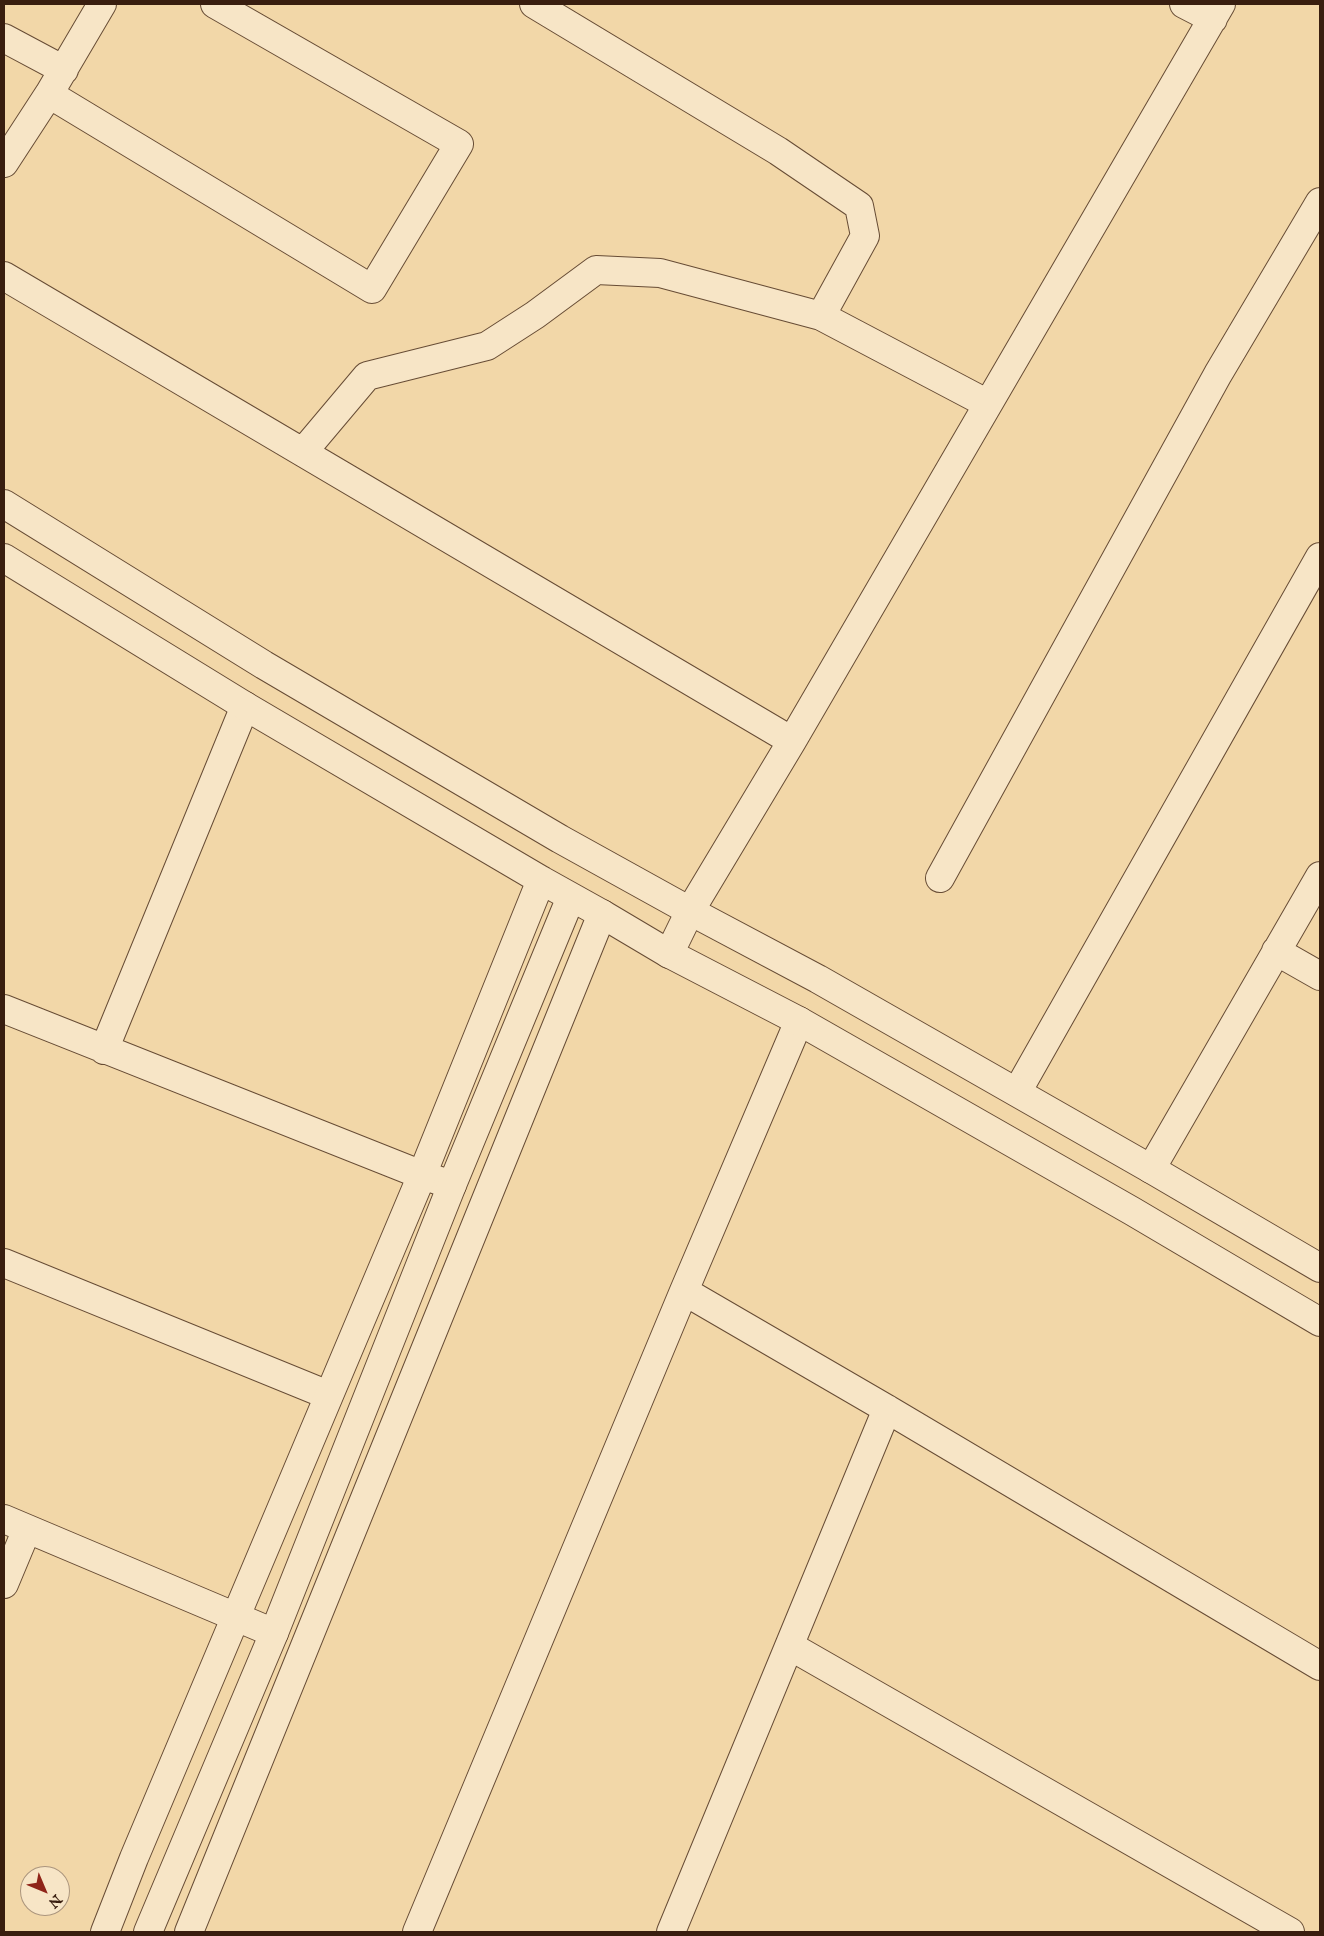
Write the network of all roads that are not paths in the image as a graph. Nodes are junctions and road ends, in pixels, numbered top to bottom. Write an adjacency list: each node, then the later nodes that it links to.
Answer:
1 (102, 4): 7 (street)
2 (215, 4): 8 (street)
3 (534, 4): 12 (street)
4 (1184, 4): 5 (street)
5 (1217, 11): 13 (street)
6 (4, 38): 7 (street)
7 (64, 70): 8 (street)
8 (49, 94): 9 (street)
9 (4, 163)
10 (1320, 202): 21 (street)
11 (4, 276): 14 (street)
12 (820, 316): 13 (street); 14 (street)
13 (988, 404): 19 (street)
14 (303, 452): 19 (street)
15 (4, 504): 24 (street)
16 (1320, 557): 32 (street)
17 (4, 558): 18 (street)
18 (245, 706): 22 (street); 31 (street)
19 (792, 741): 24 (street)
20 (1320, 876): 26 (street)
21 (940, 878)
22 (541, 880): 23 (street); 34 (street)
23 (571, 898): 25 (street); 35 (street)
24 (690, 911): 27 (street); 32 (street)
25 (602, 914): 27 (street); 51 (street)
26 (1276, 950): 28 (street); 33 (street)
27 (669, 954): 30 (street)
28 (1320, 976)
29 (4, 1009): 31 (street)
30 (799, 1021): 38 (street); 39 (street)
31 (104, 1050): 34 (street)
32 (1017, 1092): 33 (street)
33 (1151, 1169): 37 (street)
34 (422, 1175): 35 (street); 40 (street)
35 (452, 1185): 45 (street)
36 (4, 1262): 40 (street)
37 (1320, 1268)
38 (684, 1291): 41 (street); 52 (street)
39 (1320, 1322)
40 (328, 1395): 44 (street)
41 (887, 1409): 46 (street); 47 (street)
42 (15, 1524): 43 (street); 44 (street)
43 (4, 1584)
44 (235, 1617): 45 (street); 49 (street)
45 (274, 1633): 50 (street)
46 (790, 1646): 48 (street); 53 (street)
47 (1320, 1666)
48 (1280, 1930)
49 (105, 1932)
50 (148, 1932)
51 (189, 1932)
52 (417, 1932)
53 (671, 1932)

